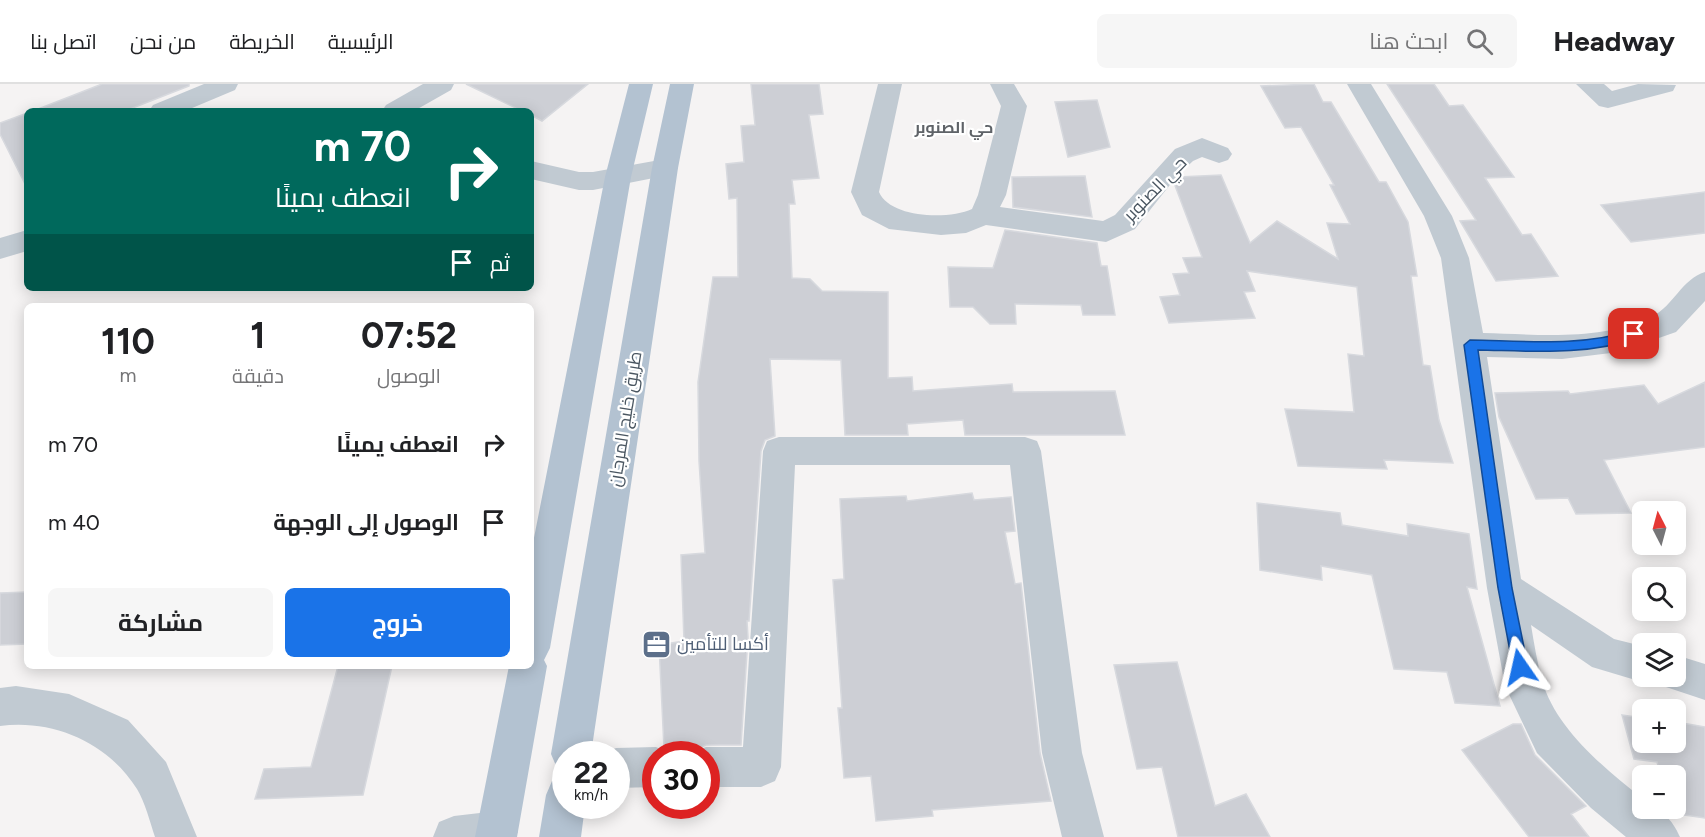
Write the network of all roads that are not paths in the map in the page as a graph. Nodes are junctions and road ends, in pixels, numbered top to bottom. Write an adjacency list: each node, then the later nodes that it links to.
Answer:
1 (226, 84): 10 (street)
2 (442, 84): 11 (street)
3 (641, 84): 15 (main road)
4 (682, 84): 13 (main road, طريق خليج المرجان)
5 (890, 84): 16 (street, حي الصنوبر)
6 (1002, 84): 16 (street)
7 (1359, 84): 22 (street)
8 (1588, 84): 9 (street)
9 (1666, 84)
10 (169, 108)
11 (400, 108)
12 (1219, 154): 16 (street, حي الصنوبر)
13 (665, 168): 15 (street); 30 (main road, طريق خليج المرجان)
14 (534, 171): 15 (street)
15 (618, 177): 24 (main road)
16 (983, 215)
17 (24, 241): 18 (street)
18 (0, 249)
19 (24, 264): 20 (street)
20 (0, 271)
21 (1705, 284): 22 (street)
22 (1470, 345): 23 (street)
23 (1505, 588): 25 (street); 38 (street)
24 (534, 632)
25 (1632, 661)
26 (527, 669): 33 (main road)
27 (1686, 677): 28 (street)
28 (1705, 682)
29 (0, 707): 34 (street)
30 (573, 741)
31 (720, 767): 37 (street)
32 (563, 819): 36 (main road)
33 (496, 834): 35 (street)
34 (176, 837)
35 (454, 837)
36 (560, 837)
37 (1083, 837)
38 (1659, 837)

